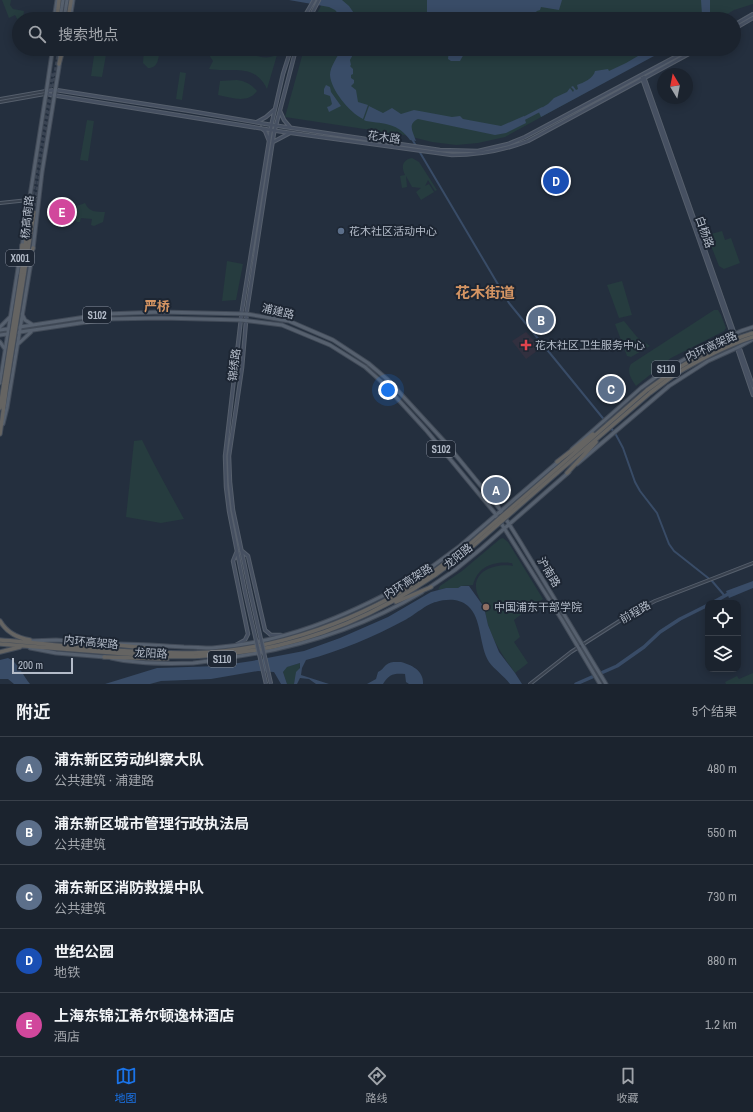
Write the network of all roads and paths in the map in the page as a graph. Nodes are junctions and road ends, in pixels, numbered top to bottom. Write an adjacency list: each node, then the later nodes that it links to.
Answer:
1 (58, 0): 6 (highway)
2 (63, 0): 7 (main road)
3 (70, 0): 8 (main road); 9 (highway)
4 (314, 0): 10 (main road)
5 (319, 0): 11 (main road)
6 (56, 12)
7 (61, 12)
8 (66, 12)
9 (69, 12)
10 (307, 12)
11 (313, 12)
12 (753, 14): 14 (main road)
13 (753, 18): 15 (main road)
14 (741, 21)
15 (741, 25)
16 (51, 56): 24 (main road, 杨高南路 / X001)
17 (61, 56): 22 (highway)
18 (289, 56): 27 (main road, 锦绣路)
19 (294, 56): 28 (main road, 锦绣路)
20 (678, 56): 23 (main road, 花木路)
21 (684, 56): 23 (main road, 花木路)
22 (59, 64): 25 (main road, 杨高南路 / X001)
23 (643, 76): 33 (main road, 花木路); 36 (main road, 花木路); 62 (main road, 白杨路)
24 (47, 92): 25 (main road, 花木路); 26 (street); 39 (main road, 杨高南路 / X001)
25 (54, 92): 29 (main road, 花木路); 32 (main road, 花木路); 38 (main road, 杨高南路 / X001)
26 (0, 100)
27 (275, 110): 29 (main road); 30 (main road, 锦绣路)
28 (279, 110): 31 (main road, 锦绣路); 33 (main road)
29 (256, 122): 30 (main road, 花木路)
30 (272, 125): 31 (main road, 花木路); 34 (main road, 锦绣路)
31 (276, 126): 33 (main road, 花木路); 35 (main road, 锦绣路)
32 (261, 128): 34 (main road, 花木路); 37 (main road)
33 (290, 128)
34 (271, 130): 35 (main road, 花木路); 37 (main road, 锦绣路)
35 (275, 130): 36 (main road, 花木路); 37 (main road, 锦绣路)
36 (290, 132): 37 (main road)
37 (271, 142): 46 (main road, 锦绣路); 47 (main road, 锦绣路)
38 (38, 199): 39 (street); 43 (main road, 杨高南路 / X001)
39 (29, 200): 40 (street); 42 (main road, 杨高南路 / X001)
40 (0, 204)
41 (32, 212): 44 (highway, 杨高南路 / X001)
42 (22, 246): 44 (highway); 48 (main road, 杨高南路 / X001)
43 (33, 248): 44 (highway); 45 (main road, 杨高南路 / X001)
44 (22, 275): 69 (highway, 杨高南路 / X001, bridge)
45 (22, 314): 51 (main road); 53 (main road, 杨高南路 / X001)
46 (242, 314): 47 (main road, 浦建路 / S102); 49 (main road, 锦绣路); 51 (main road, 浦建路 / S102)
47 (247, 314): 50 (main road, 锦绣路); 78 (main road, 浦建路 / S102)
48 (10, 317): 52 (main road); 55 (main road, 杨高南路 / X001)
49 (241, 320): 50 (main road, 浦建路 / S102); 57 (main road, 浦建路 / S102); 83 (main road, 锦绣路)
50 (246, 320): 79 (main road, 浦建路 / S102); 82 (main road, 锦绣路)
51 (33, 325): 53 (main road, 浦建路 / S102)
52 (0, 326)
53 (20, 327): 55 (main road, 浦建路 / S102); 59 (main road, 杨高南路 / X001)
54 (753, 327): 62 (main road, S110)
55 (8, 329): 56 (main road, 浦建路 / S102); 61 (main road, 杨高南路 / X001)
56 (0, 330)
57 (33, 331): 59 (main road, 浦建路 / S102); 65 (main road)
58 (753, 332): 62 (main road, S110); 68 (highway, 内环高架路, bridge)
59 (19, 333): 61 (main road, 浦建路 / S102); 65 (main road, 杨高南路 / X001)
60 (0, 335): 61 (main road, 浦建路 / S102)
61 (7, 335): 67 (main road, 杨高南路 / X001)
62 (734, 335): 66 (main road, 白杨路); 73 (main road, S110)
63 (753, 338): 66 (main road, S110); 68 (highway, 内环高架路, bridge)
64 (0, 342): 67 (main road)
65 (18, 344): 75 (main road, 杨高南路 / X001)
66 (738, 348): 70 (main road, 白杨路); 71 (main road, 白杨路); 73 (main road, S110)
67 (5, 349): 69 (main road, 杨高南路 / X001)
68 (673, 374): 73 (highway, 内环高架路); 73 (highway, 内环高架路)
69 (4, 383): 72 (highway, 杨高南路 / X001); 75 (highway, 杨高南路 / X001)
70 (753, 386)
71 (753, 395)
72 (0, 408)
73 (613, 423): 74 (highway, 内环高架路); 74 (main road, S110); 74 (main road, S110)
74 (606, 429): 76 (highway); 77 (highway); 86 (highway, 内环高架路, bridge)
75 (0, 434)
76 (557, 462): 78 (main road, 龙阳路 / S110)
77 (567, 473): 80 (main road, 龙阳路 / S110)
78 (501, 511): 79 (main road, 龙阳路 / S110); 80 (main road, 沪南路 / S102)
79 (496, 515): 81 (main road, 沪南路 / S102); 85 (main road, 龙阳路 / S110)
80 (509, 524): 81 (main road, 龙阳路 / S110); 97 (main road, 沪南路 / S102)
81 (505, 528): 87 (main road, 龙阳路 / S110); 99 (main road, 沪南路 / S102)
82 (241, 549): 91 (main road); 105 (main road, 锦绣路, bridge)
83 (237, 551): 96 (main road); 104 (main road, 锦绣路, bridge)
84 (753, 563): 97 (street, 前程路)
85 (423, 574): 90 (highway); 91 (main road, 龙阳路 / S110)
86 (434, 574): 88 (highway, 内环高架路); 90 (highway, 内环高架路)
87 (431, 587): 88 (highway); 103 (main road, 龙阳路 / S110)
88 (375, 611): 102 (highway, 内环高架路)
89 (0, 621): 93 (highway)
90 (340, 622): 102 (highway, 内环高架路)
91 (296, 632): 96 (main road, 龙阳路 / S110)
92 (0, 639): 93 (main road, 龙阳路 / S110); 100 (highway, 内环高架路)
93 (31, 640): 95 (main road, 龙阳路 / S110)
94 (0, 644): 98 (main road, 龙阳路 / S110); 100 (highway, 内环高架路)
95 (108, 644): 96 (main road, 龙阳路 / S110); 102 (highway)
96 (236, 645)
97 (583, 645): 99 (street, 前程路); 108 (main road, 沪南路 / S102)
98 (24, 647): 101 (highway); 103 (main road, 龙阳路 / S110)
99 (578, 647): 106 (street, 前程路); 107 (main road, 沪南路 / S102)
100 (107, 651): 102 (highway, 内环高架路)
101 (0, 652)
102 (194, 655): 103 (highway)
103 (104, 657)
104 (266, 684)
105 (271, 684)
106 (530, 684)
107 (600, 684)
108 (606, 684)

